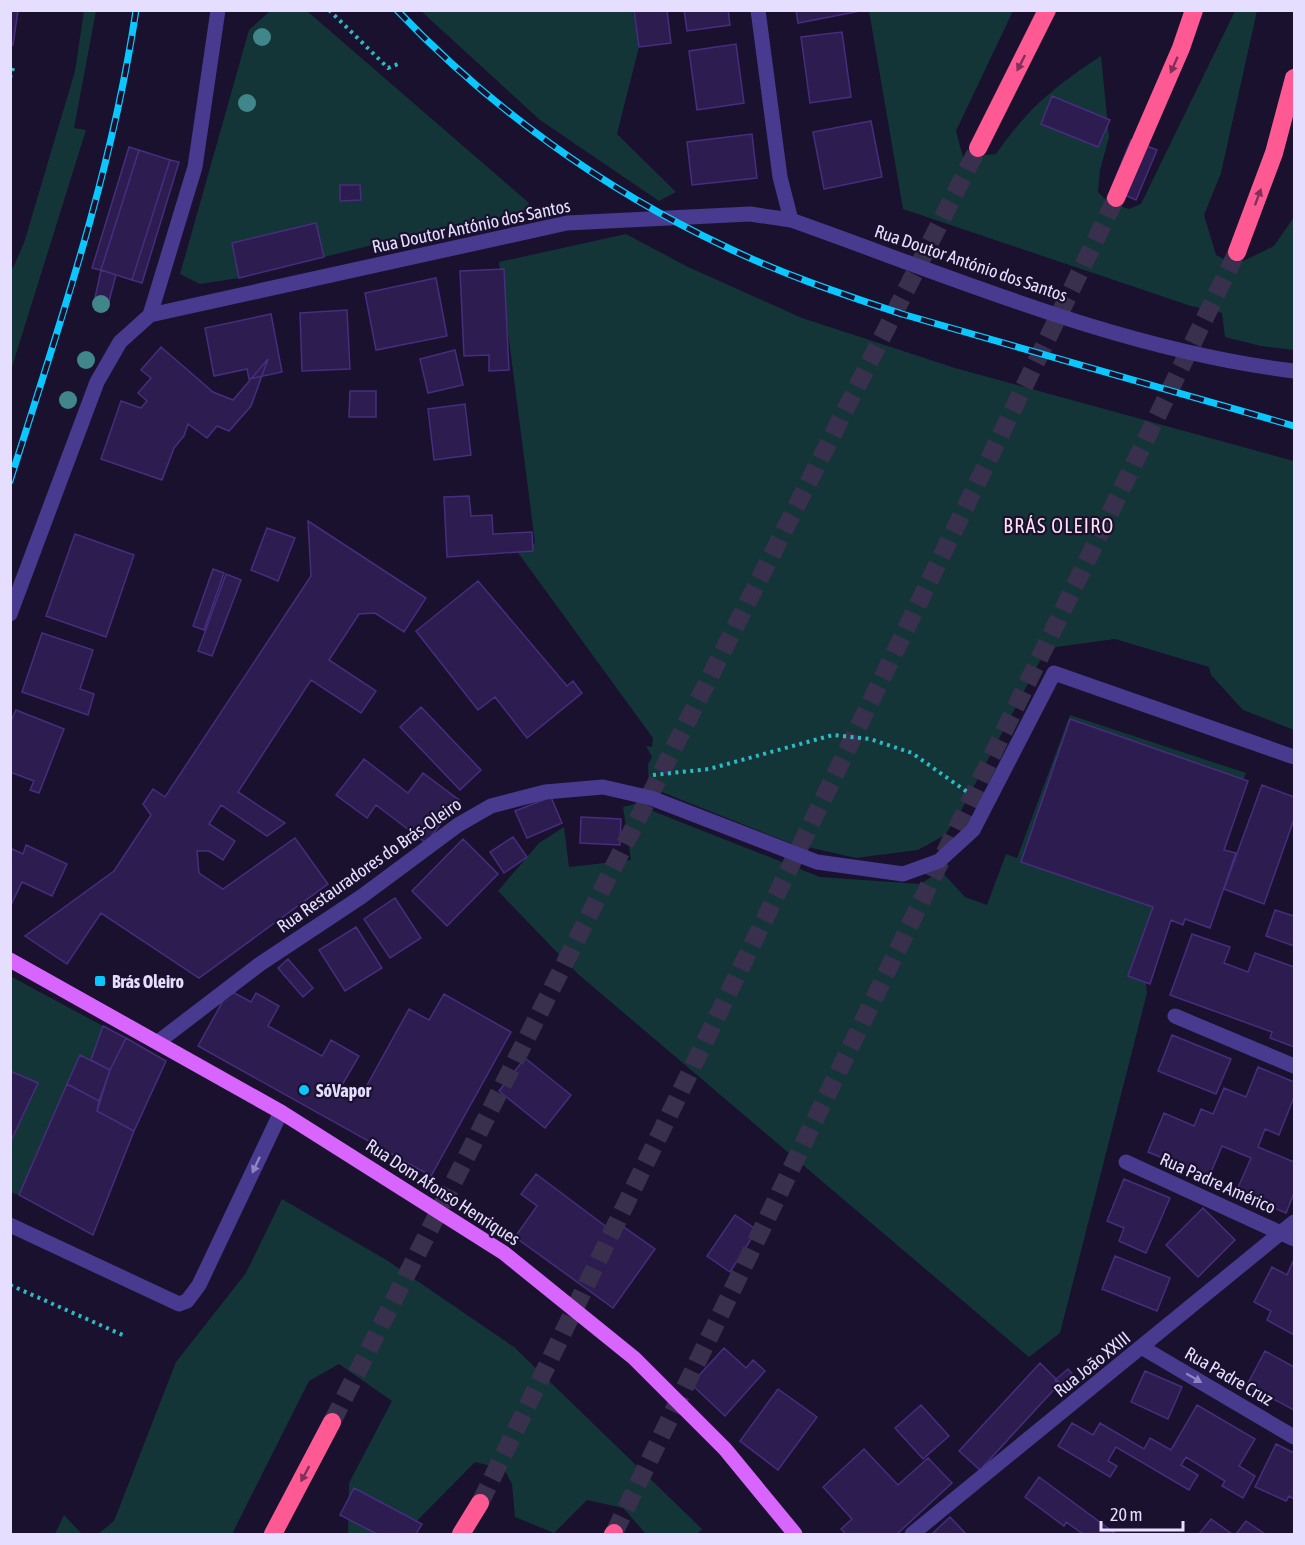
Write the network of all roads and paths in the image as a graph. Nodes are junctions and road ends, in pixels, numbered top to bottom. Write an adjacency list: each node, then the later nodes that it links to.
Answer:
1 (218, 10): 14 (street)
2 (329, 10): 6 (path)
3 (758, 10): 12 (street)
4 (1047, 10): 10 (highway, one-way to 10)
5 (1194, 10): 11 (highway, one-way to 11)
6 (398, 64)
7 (13, 68): 8 (path)
8 (10, 78)
9 (1294, 78): 13 (highway, one-way to 9)
10 (978, 148)
11 (1116, 198)
12 (792, 220): 14 (street, Rua Doutor António dos Santos); 15 (street, Rua Doutor António dos Santos)
13 (1237, 252)
14 (150, 315): 16 (street, Rua Doutor António dos Santos)
15 (1294, 371)
16 (10, 614)
17 (1294, 757): 19 (street)
18 (652, 775): 19 (path)
19 (985, 805): 22 (street, Rua Restauradores do Brás-Oleiro)
20 (10, 960): 22 (main road, Rua Dom Afonso Henriques)
21 (1175, 1016): 23 (street)
22 (158, 1042): 24 (main road, Rua Dom Afonso Henriques)
23 (1294, 1066)
24 (281, 1112): 27 (street, one-way to 27); 37 (main road, Rua Dom Afonso Henriques)
25 (1126, 1162): 28 (street, Rua Padre Américo)
26 (1294, 1222): 28 (street, Rua João XXIII)
27 (10, 1225)
28 (1288, 1236): 31 (street, Rua João XXIII)
29 (10, 1285): 30 (path)
30 (125, 1336)
31 (1143, 1348): 33 (street, Rua Padre Cruz, one-way to 33); 38 (street, Rua João XXIII)
32 (332, 1422): 35 (highway, one-way to 35)
33 (1294, 1437)
34 (480, 1503): 36 (highway)
35 (273, 1534)
36 (461, 1534)
37 (795, 1534)
38 (912, 1534)

